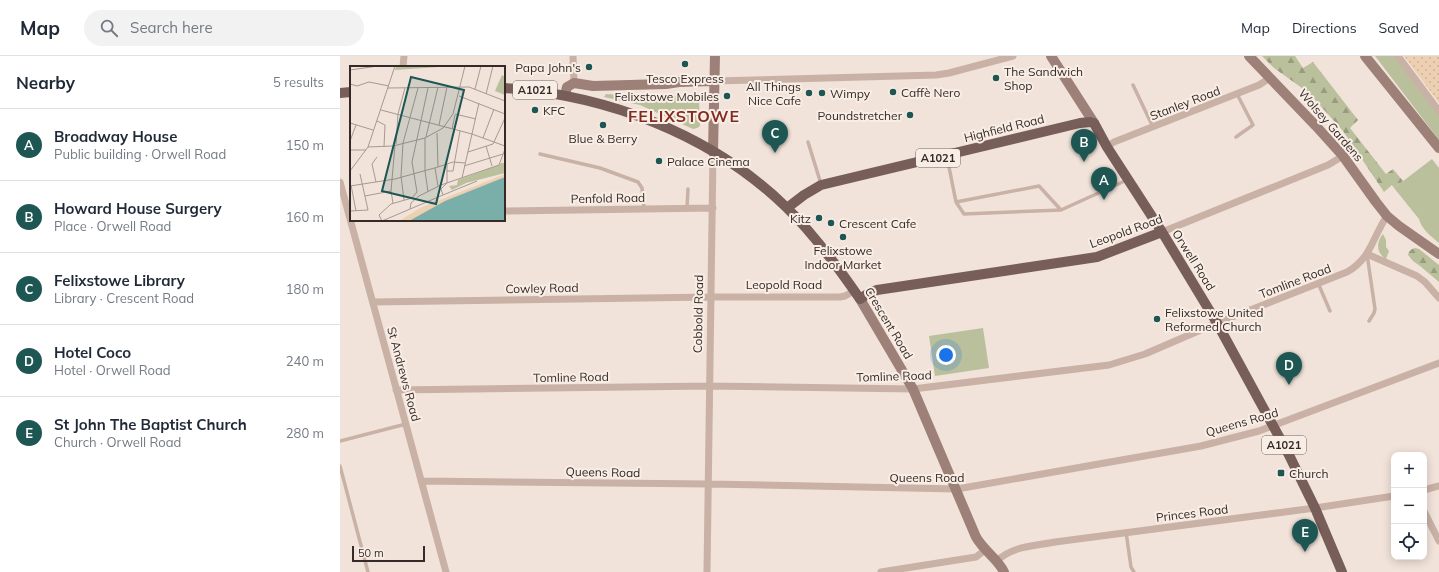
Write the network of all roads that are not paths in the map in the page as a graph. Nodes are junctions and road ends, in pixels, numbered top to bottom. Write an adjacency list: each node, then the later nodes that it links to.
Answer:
1 (404, 56): 9 (street)
2 (573, 56): 12 (street)
3 (715, 56): 11 (street, Cobbold Road)
4 (1013, 56): 11 (street)
5 (1051, 56): 18 (street, Orwell Road)
6 (1248, 56): 10 (street, Wolsey Gardens)
7 (1365, 56): 23 (street)
8 (1398, 56): 17 (street)
9 (403, 66)
10 (1270, 78): 15 (street, Stanley Road); 27 (street, Wolsey Gardens)
11 (714, 81): 12 (street); 24 (street, Cobbold Road)
12 (574, 83): 16 (street)
13 (1133, 85): 19 (lane)
14 (505, 88): 16 (main road, A1021)
15 (1237, 94): 19 (street, Stanley Road); 20 (lane)
16 (565, 95): 24 (main road, A1021)
17 (1439, 111)
18 (1094, 124): 22 (main road, Orwell Road / A1021); 26 (main road, Highfield Road / A1021)
19 (1153, 127): 22 (street, Stanley Road)
20 (1236, 137)
21 (808, 142): 30 (lane)
22 (1107, 147): 28 (main road, Orwell Road / A1021)
23 (1439, 148)
24 (713, 152): 35 (street, Cobbold Road); 36 (main road, Crescent Road / A1021)
25 (540, 154): 33 (lane)
26 (947, 156): 30 (main road, Highfield Road / A1021); 32 (lane)
27 (1343, 156): 40 (street, Wolsey Gardens); 42 (street, Leopold Road)
28 (1128, 179): 37 (lane); 42 (main road, Orwell Road / A1021)
29 (340, 182): 39 (street, St Andrews Road)
30 (821, 185): 36 (main road, Highfield Road / A1021)
31 (688, 189): 34 (lane)
32 (956, 202): 37 (lane); 37 (lane)
33 (644, 208): 34 (street, Penfold Road); 38 (street, Penfold Road)
34 (687, 208): 35 (street, Penfold Road)
35 (713, 208): 47 (street, Cobbold Road)
36 (787, 208): 46 (main road, Crescent Road)
37 (1061, 210)
38 (505, 211)
39 (350, 215)
40 (1387, 216): 43 (street); 44 (street, Wolsey Gardens)
41 (352, 221): 49 (street, St Andrews Road)
42 (1162, 232): 46 (main road, Leopold Road); 52 (main road, Orwell Road / A1021)
43 (1367, 254): 45 (street, Tomline Road); 48 (street); 51 (lane)
44 (1439, 254)
45 (1318, 283): 50 (lane); 52 (street, Tomline Road)
46 (857, 295): 47 (street, Leopold Road); 55 (street, Crescent Road)
47 (711, 297): 49 (street, Cowley Road); 54 (street, Cobbold Road)
48 (1439, 298)
49 (372, 302): 56 (street, St Andrews Road)
50 (1330, 310)
51 (1369, 321)
52 (1217, 323): 55 (street, Tomline Road); 58 (main road, Orwell Road / A1021)
53 (1439, 363): 58 (street, Queens Road)
54 (710, 386): 55 (street, Tomline Road); 56 (street, Tomline Road); 62 (street, Cobbold Road)
55 (913, 388): 65 (street, Crescent Road)
56 (396, 390): 57 (street, St Andrews Road)
57 (406, 424): 59 (lane); 61 (street, St Andrews Road)
58 (1274, 426): 65 (street, Queens Road); 67 (main road, Orwell Road / A1021)
59 (340, 441)
60 (340, 466): 73 (lane)
61 (421, 481): 62 (street, Queens Road); 74 (street, St Andrews Road)
62 (708, 484): 65 (street, Queens Road); 75 (street, Cobbold Road)
63 (1439, 486): 64 (street)
64 (1427, 489)
65 (956, 490): 71 (street, Crescent Road)
66 (1391, 496): 67 (street, Princes Road)
67 (1315, 508): 69 (street, Princes Road); 79 (main road, Orwell Road / A1021)
68 (1427, 517): 70 (street)
69 (1126, 532): 72 (street, Princes Road); 78 (lane)
70 (1439, 541)
71 (985, 550): 72 (street, Crescent Road); 76 (street)
72 (997, 561): 77 (street, Crescent Road)
73 (368, 572)
74 (446, 572)
75 (707, 572)
76 (881, 572)
77 (1004, 572)
78 (1134, 572)
79 (1342, 572)

